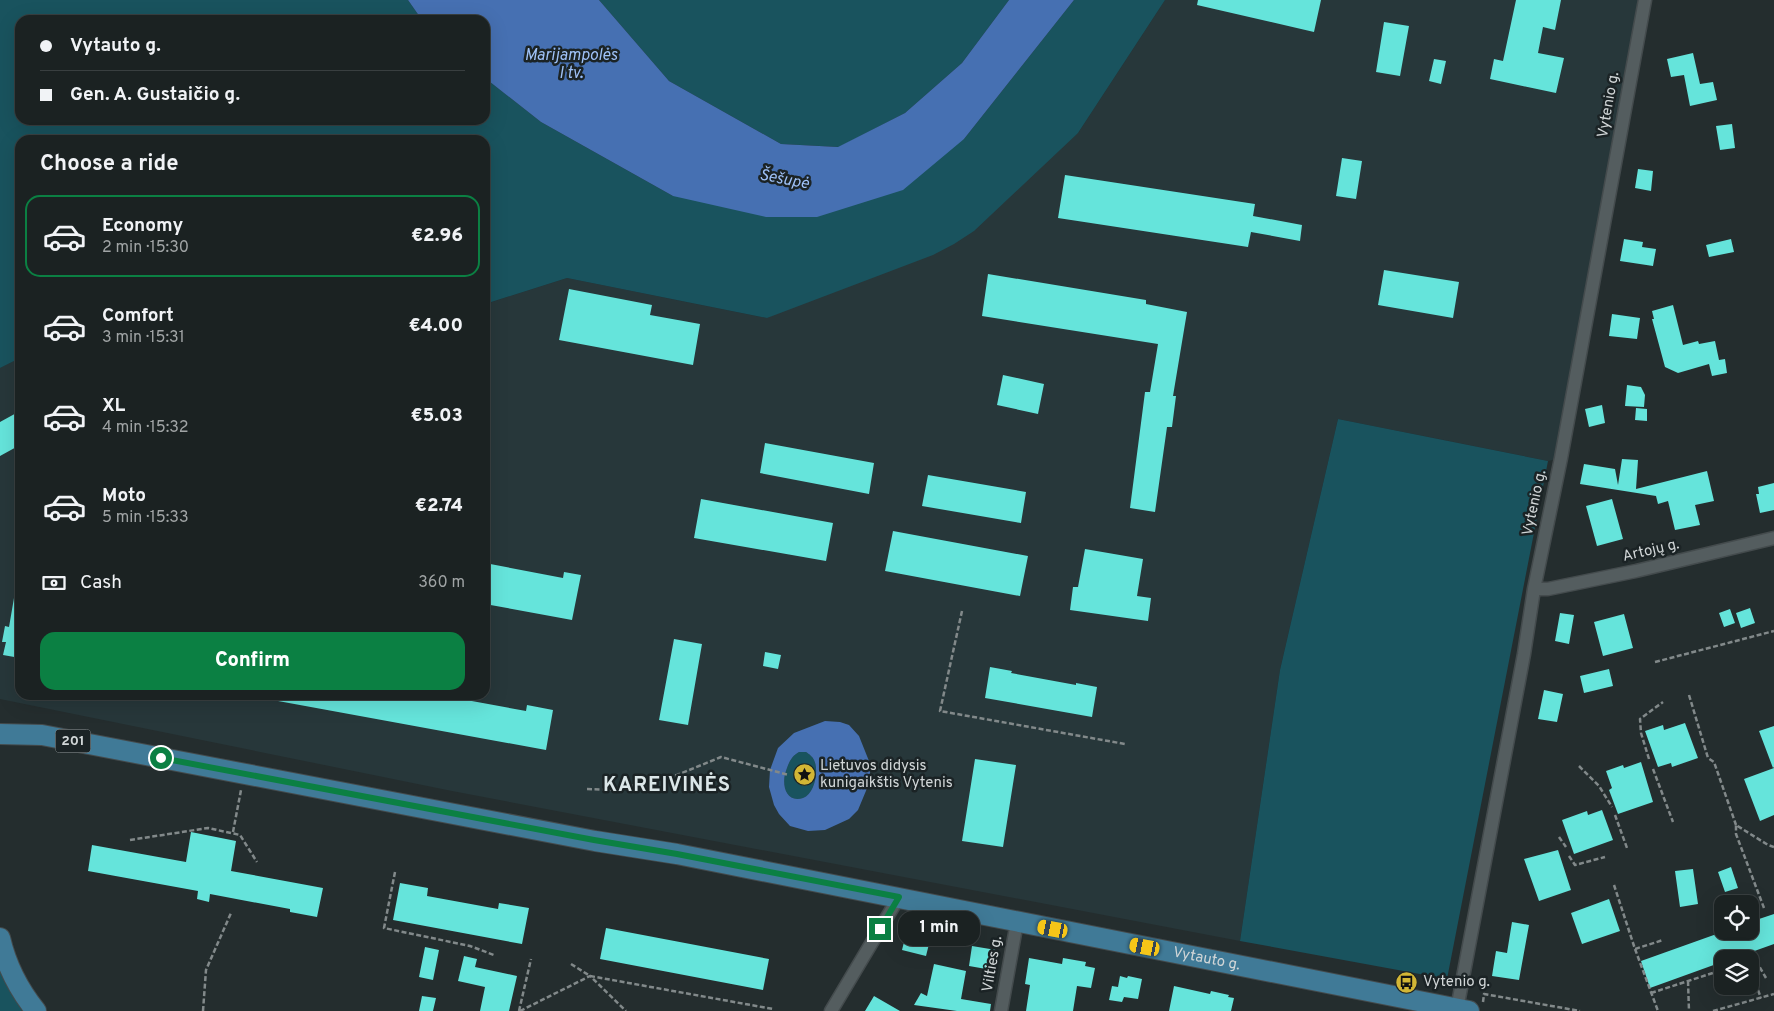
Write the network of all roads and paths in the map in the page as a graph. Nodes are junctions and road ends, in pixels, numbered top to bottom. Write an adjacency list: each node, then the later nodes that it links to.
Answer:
1 (1645, 0): 3 (street, Vytenio g.)
2 (1774, 538): 3 (street, Artojų g.)
3 (1534, 589): 51 (street, Vytenio g.)
4 (962, 611): 10 (path)
5 (1774, 631): 6 (path)
6 (1655, 662)
7 (1689, 694): 20 (path)
8 (1663, 702): 11 (path)
9 (0, 734): 14 (main road, Vytauto g. / 201)
10 (1125, 744)
11 (1650, 760)
12 (1579, 766): 17 (path)
13 (1653, 769): 19 (path)
14 (244, 773): 21 (path); 32 (main road, Vytauto g. / 201)
15 (789, 774): 16 (path)
16 (586, 788)
17 (1612, 807)
18 (1616, 815): 26 (path)
19 (1673, 822)
20 (1736, 825): 25 (path); 33 (path)
21 (233, 832): 23 (path); 29 (path)
22 (1559, 837): 24 (path)
23 (130, 840)
24 (1566, 847)
25 (1774, 847)
26 (1628, 848)
27 (1569, 856): 28 (path)
28 (1605, 857)
29 (257, 862)
30 (396, 872): 39 (path)
31 (1614, 885): 38 (path)
32 (899, 897): 35 (main road, Vytauto g. / 201); 57 (street)
33 (1764, 908)
34 (230, 913): 54 (path)
35 (1017, 922): 51 (main road, Vytauto g. / 201); 58 (street, Vilties g.)
36 (0, 938): 53 (main road)
37 (1663, 940): 38 (path)
38 (1635, 949): 48 (path)
39 (494, 955)
40 (531, 959): 55 (path)
41 (571, 964): 44 (path)
42 (1759, 966): 45 (path)
43 (1714, 973): 46 (path)
44 (590, 976): 52 (path); 55 (path); 56 (path)
45 (1766, 978)
46 (1688, 981): 48 (path); 61 (path)
47 (1759, 992): 50 (path)
48 (1651, 993): 60 (path)
49 (1774, 994): 50 (path)
50 (1762, 999): 62 (path)
51 (1466, 1008): 59 (path)
52 (773, 1009)
53 (36, 1011)
54 (203, 1011)
55 (520, 1011)
56 (626, 1011)
57 (831, 1011)
58 (1001, 1011)
59 (1580, 1011)
60 (1658, 1011)
61 (1689, 1011)
62 (1713, 1011)

